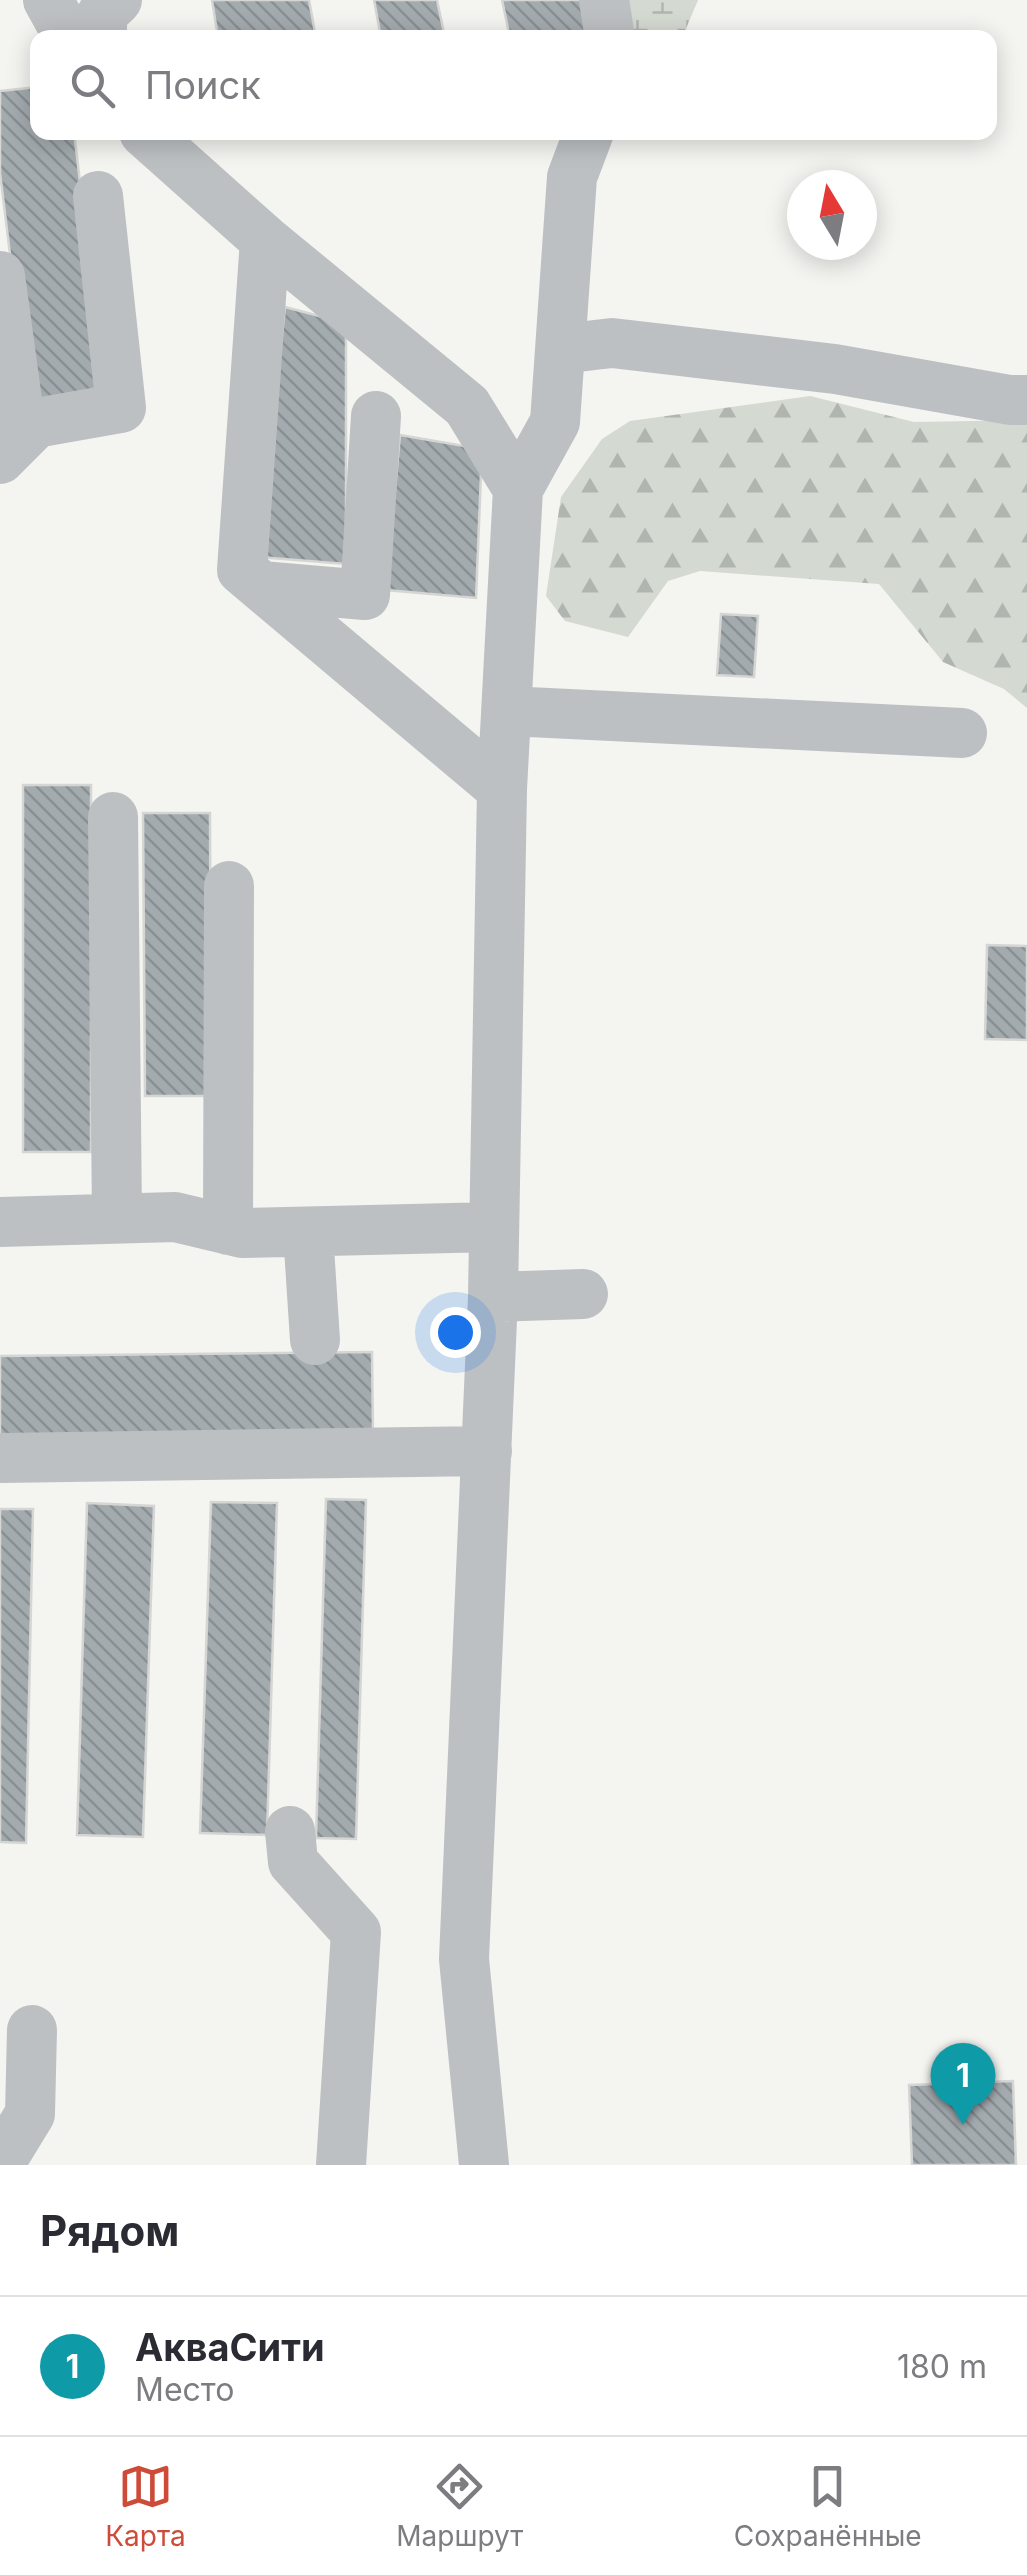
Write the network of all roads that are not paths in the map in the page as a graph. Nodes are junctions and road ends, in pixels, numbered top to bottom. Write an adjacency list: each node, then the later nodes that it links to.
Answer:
1 (48, 0): 4 (street)
2 (117, 0): 5 (street)
3 (604, 0): 6 (street)
4 (65, 30)
5 (102, 30)
6 (609, 30)
7 (153, 140): 10 (street)
8 (586, 140): 12 (street)
9 (98, 196): 15 (street)
10 (265, 240): 16 (street); 17 (street)
11 (0, 276): 15 (street)
12 (560, 348): 13 (street); 16 (street)
13 (1027, 400)
14 (376, 416): 17 (street)
15 (11, 448)
16 (518, 489): 18 (street)
17 (262, 586): 20 (street)
18 (506, 711): 19 (street); 20 (street)
19 (962, 732)
20 (502, 789): 25 (street)
21 (113, 817): 23 (street)
22 (229, 886): 26 (street)
23 (117, 1218): 24 (street); 26 (street)
24 (0, 1222)
25 (494, 1227): 27 (street); 29 (street)
26 (228, 1230): 27 (street)
27 (308, 1232): 30 (street)
28 (584, 1294): 29 (street)
29 (493, 1298): 31 (street)
30 (315, 1340)
31 (487, 1450): 32 (street); 37 (street)
32 (0, 1458)
33 (290, 1831): 36 (street)
34 (32, 2030): 35 (street)
35 (0, 2162)
36 (342, 2165)
37 (484, 2165)

